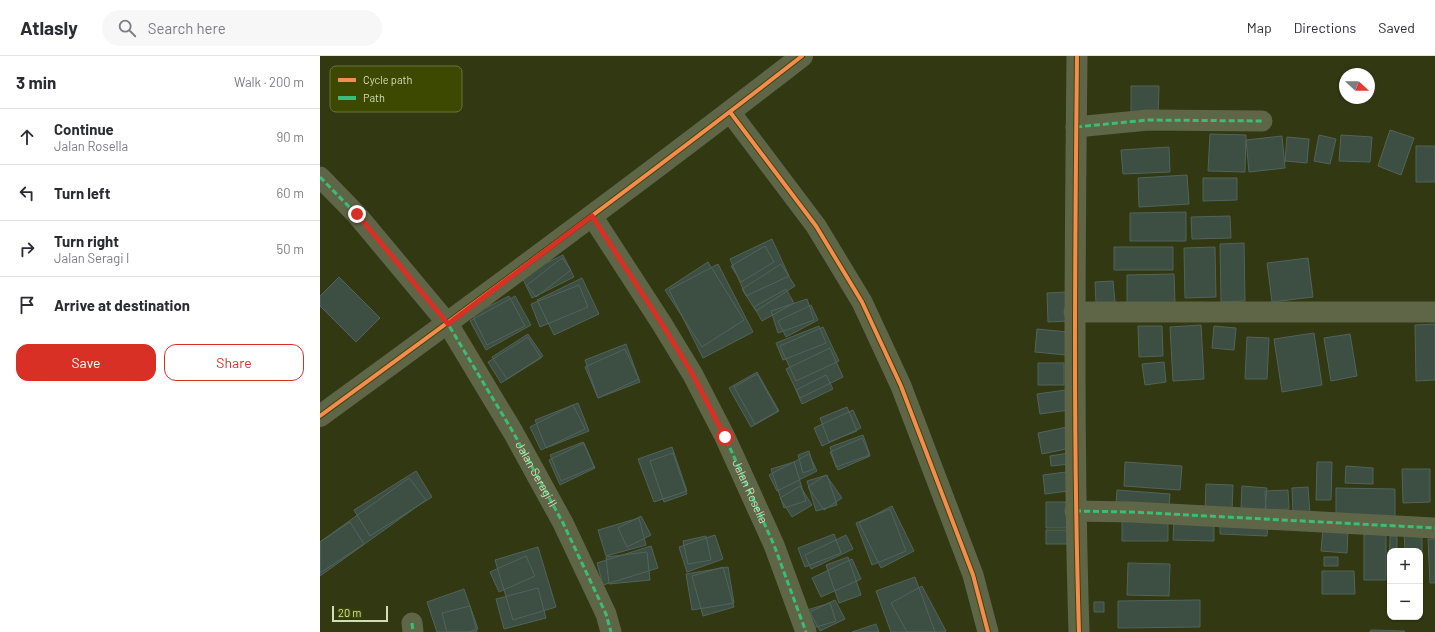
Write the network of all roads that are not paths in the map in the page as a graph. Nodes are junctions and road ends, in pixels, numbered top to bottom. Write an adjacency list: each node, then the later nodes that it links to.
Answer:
1 (802, 56): 3 (street)
2 (1077, 56): 5 (street)
3 (730, 112): 7 (street); 16 (street)
4 (1262, 121): 5 (street)
5 (1076, 128): 8 (street)
6 (320, 177): 10 (street, Jalan Seragi II)
7 (592, 216): 10 (street); 15 (street, Jalan Rosella)
8 (1074, 312): 9 (street); 12 (street)
9 (1435, 312)
10 (448, 324): 11 (street); 14 (street, Jalan Seragi II)
11 (320, 416)
12 (1075, 511): 13 (street); 17 (street)
13 (1435, 528)
14 (611, 632)
15 (806, 632)
16 (988, 632)
17 (1079, 632)

